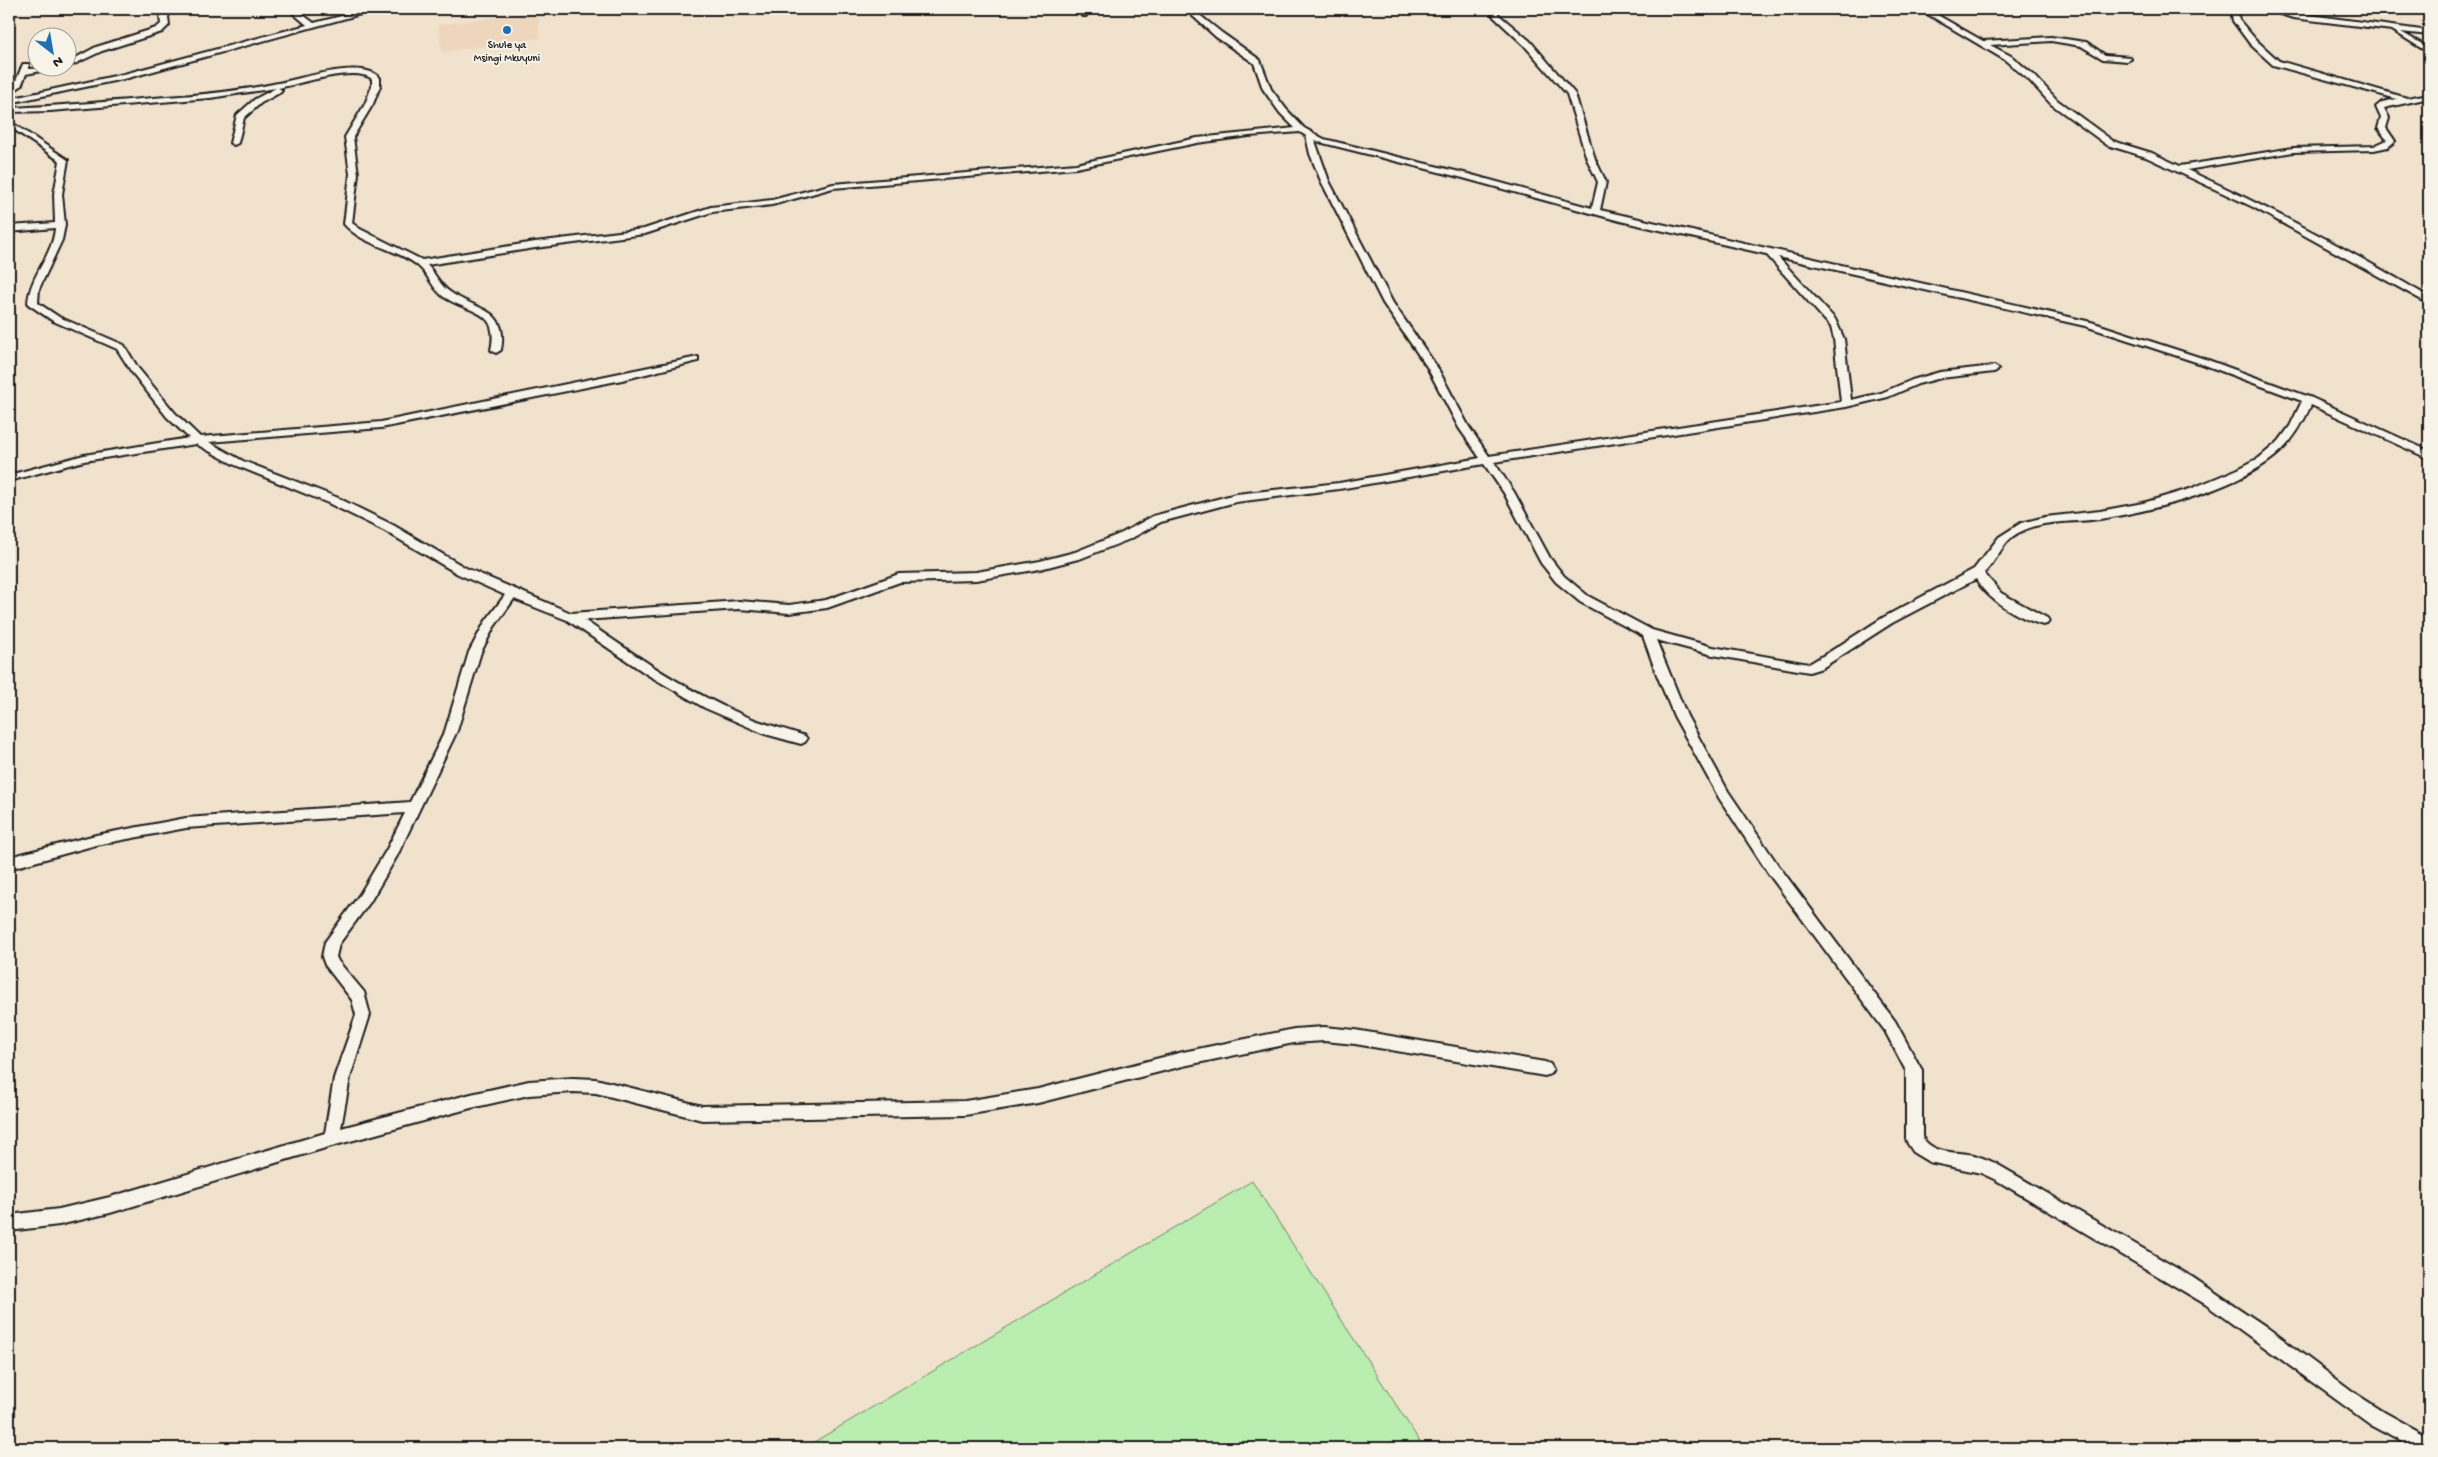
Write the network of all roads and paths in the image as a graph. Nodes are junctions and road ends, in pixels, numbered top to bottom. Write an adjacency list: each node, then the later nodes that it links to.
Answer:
1 (168, 9): 15 (street)
2 (291, 9): 9 (street)
3 (376, 9): 9 (street)
4 (1188, 9): 24 (street)
5 (1493, 9): 28 (street)
6 (1922, 9): 12 (street)
7 (2234, 9): 20 (street)
8 (2268, 9): 10 (street)
9 (313, 26): 21 (street)
10 (2390, 28): 11 (street); 13 (street)
11 (2429, 33)
12 (1980, 43): 14 (street); 27 (street)
13 (2429, 51)
14 (2127, 59)
15 (78, 60)
16 (28, 69): 18 (street)
17 (299, 82): 22 (street); 26 (street); 32 (street)
18 (9, 92)
19 (2429, 96): 20 (street)
20 (2408, 100): 27 (street)
21 (9, 101)
22 (9, 110)
23 (9, 123): 29 (street)
24 (1301, 130): 25 (street); 32 (street)
25 (1310, 136): 28 (street); 41 (street)
26 (234, 143)
27 (2178, 168): 33 (street)
28 (1595, 212): 31 (street)
29 (61, 224): 30 (street); 39 (street)
30 (9, 230)
31 (1768, 251): 37 (street); 38 (street)
32 (421, 263): 34 (street)
33 (2429, 301)
34 (496, 350)
35 (695, 359): 39 (street)
36 (1994, 369): 38 (street)
37 (2308, 400): 40 (street); 43 (street)
38 (1846, 404): 41 (street)
39 (197, 440): 42 (street); 44 (street)
40 (2429, 455)
41 (1488, 460): 45 (street); 47 (street)
42 (9, 478)
43 (1978, 572): 46 (street); 47 (street)
44 (512, 594): 45 (street); 49 (street)
45 (571, 617): 48 (street)
46 (2043, 621)
47 (1648, 633): 54 (street)
48 (801, 740)
49 (413, 807): 50 (street); 52 (street)
50 (9, 863)
51 (1545, 1069): 52 (street)
52 (332, 1138): 53 (street)
53 (9, 1223)
54 (2429, 1446)

